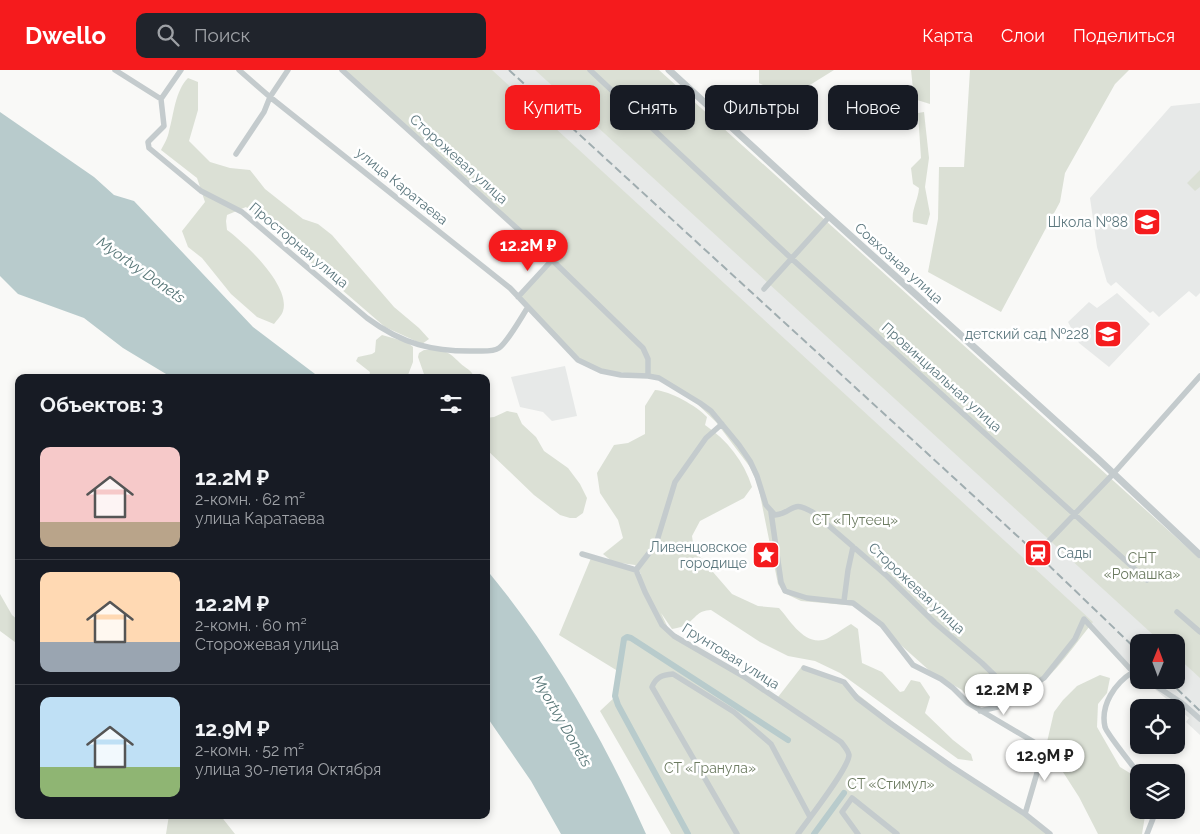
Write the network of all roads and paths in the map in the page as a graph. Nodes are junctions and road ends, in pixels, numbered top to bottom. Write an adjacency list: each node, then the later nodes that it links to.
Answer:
1 (115, 70): 9 (street)
2 (180, 70): 9 (street)
3 (239, 70): 8 (street, улица Каратаева)
4 (288, 70): 8 (street)
5 (342, 70): 13 (street, Сторожевая улица)
6 (590, 70): 12 (street, Провинциальная улица)
7 (669, 70): 11 (street, Совхозная улица)
8 (270, 97): 10 (street); 15 (street, улица Каратаева)
9 (161, 99): 16 (street, Просторная улица)
10 (236, 154)
11 (829, 217): 12 (street); 20 (street, Совхозная улица)
12 (792, 259): 14 (street); 22 (street, Провинциальная улица)
13 (552, 260): 15 (street); 17 (street, Сторожевая улица)
14 (764, 289)
15 (518, 297): 16 (street, улица Каратаева)
16 (528, 307): 17 (street, улица Каратаева)
17 (648, 376): 19 (street)
18 (1200, 376): 20 (street)
19 (722, 424): 21 (street); 27 (street)
20 (1113, 474): 22 (street); 26 (street, Совхозная улица)
21 (771, 512): 24 (street, Сторожевая улица); 29 (street)
22 (1075, 514): 23 (street); 28 (street, Провинциальная улица)
23 (1046, 544)
24 (853, 547): 29 (street); 36 (street, Сторожевая улица)
25 (582, 554): 27 (street)
26 (1200, 555)
27 (636, 570): 41 (street, Грунтовая улица)
28 (1147, 580)
29 (844, 602): 37 (street)
30 (1178, 612): 31 (street)
31 (1200, 632)
32 (804, 668): 40 (street)
33 (1130, 668): 36 (street)
34 (1130, 676): 39 (street)
35 (1161, 689): 38 (street)
36 (1016, 696): 37 (street)
37 (980, 711): 40 (street)
38 (1200, 719)
39 (1132, 764)
40 (1025, 814): 47 (street)
41 (810, 817): 43 (street); 44 (street, Грунтовая улица)
42 (1153, 819): 48 (street)
43 (737, 834)
44 (798, 834)
45 (858, 834): 46 (street)
46 (897, 834)
47 (1050, 834)
48 (1147, 834)

